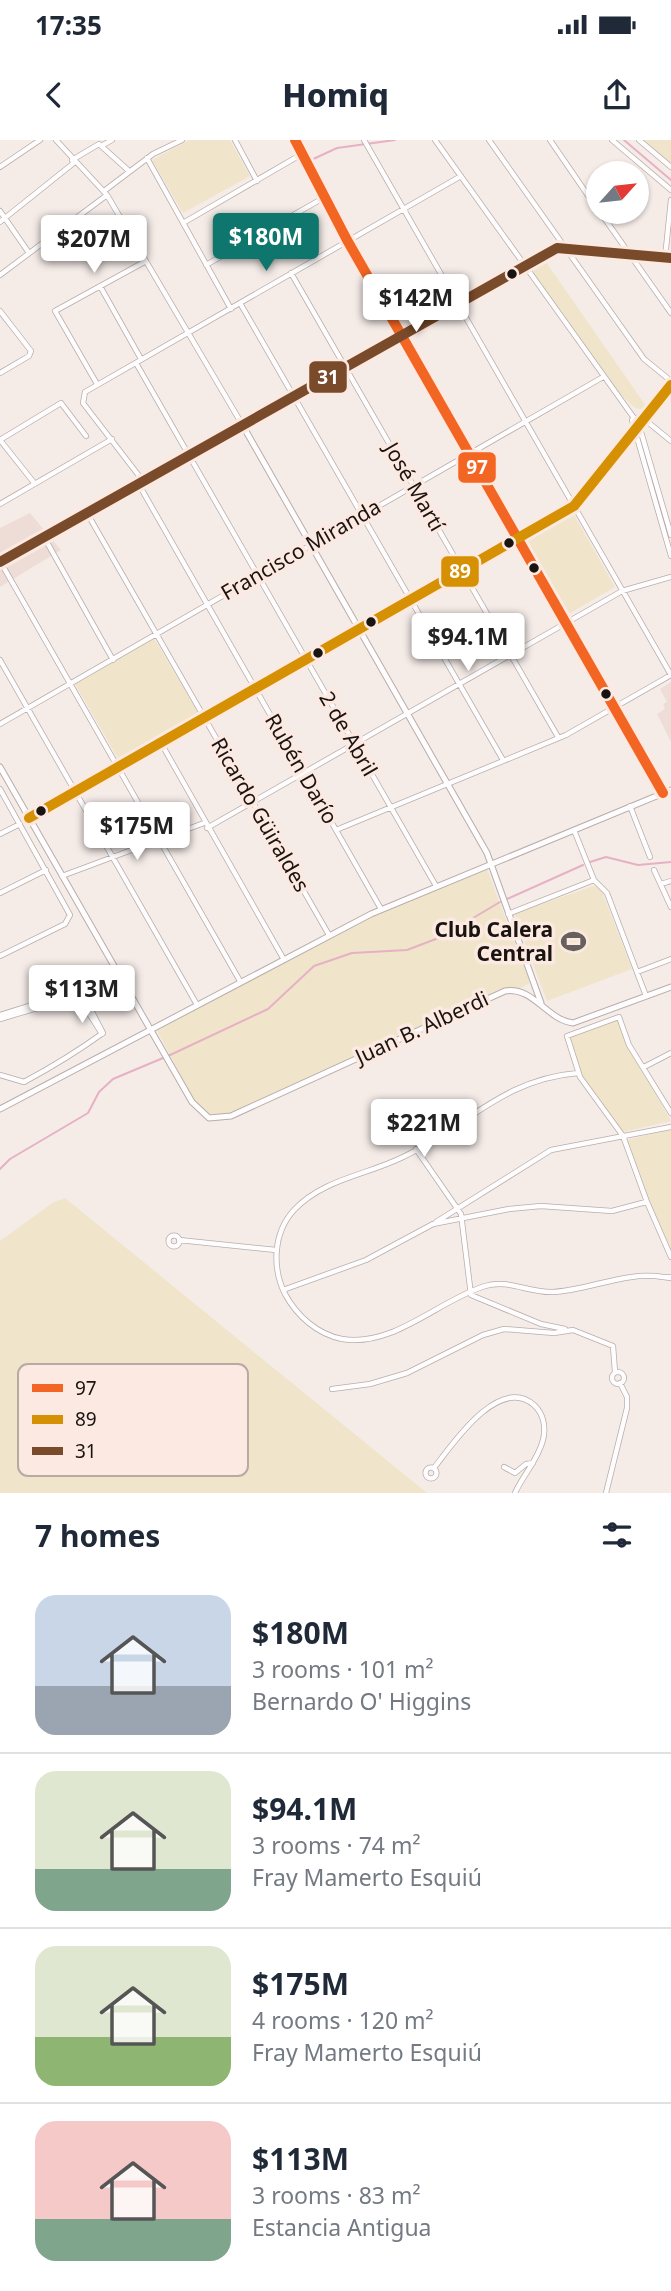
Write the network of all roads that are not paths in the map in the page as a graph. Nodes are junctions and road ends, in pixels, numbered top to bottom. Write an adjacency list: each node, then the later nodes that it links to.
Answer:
1 (40, 140): 18 (street)
2 (56, 140): 17 (street)
3 (112, 140): 14 (street)
4 (182, 140): 13 (street)
5 (234, 140): 22 (street)
6 (295, 140): 15 (street)
7 (364, 140): 28 (street)
8 (435, 140): 21 (street)
9 (489, 140): 34 (street)
10 (550, 140): 24 (street)
11 (612, 140): 23 (street)
12 (639, 140): 19 (street)
13 (172, 142): 16 (street)
14 (101, 145): 17 (street); 20 (street)
15 (302, 154): 22 (street); 26 (street)
16 (146, 158): 20 (street); 31 (street)
17 (74, 161): 25 (street); 30 (street)
18 (0, 167)
19 (671, 167)
20 (129, 171): 25 (street)
21 (461, 176): 28 (street); 40 (street)
22 (257, 181): 31 (street)
23 (671, 190)
24 (586, 192)
25 (105, 193): 35 (street); 38 (street)
26 (325, 197): 33 (street); 39 (street)
27 (671, 200): 37 (street)
28 (403, 209): 33 (street); 45 (street)
29 (0, 211): 30 (street)
30 (2, 220): 35 (street)
31 (183, 222): 39 (street)
32 (608, 224): 36 (street)
33 (347, 240): 41 (street); 50 (street)
34 (565, 246): 36 (street); 40 (street); 56 (street)
35 (29, 253): 42 (street)
36 (630, 256): 37 (street); 48 (street)
37 (668, 258)
38 (146, 261): 43 (street); 49 (street)
39 (206, 265): 46 (street)
40 (524, 265): 45 (street); 55 (street)
41 (291, 273): 44 (street); 53 (street, José Martí)
42 (0, 275)
43 (100, 286): 51 (street); 57 (street)
44 (240, 303): 46 (street); 58 (street)
45 (458, 304): 50 (street); 60 (street)
46 (231, 309): 49 (street)
47 (0, 311): 54 (street)
48 (671, 313)
49 (188, 332): 51 (street); 61 (street)
50 (402, 336): 53 (street); 67 (street)
51 (141, 359): 52 (street)
52 (136, 363): 57 (street); 68 (street, 2 de Abril)
53 (346, 368): 58 (street); 72 (street, José Martí)
54 (0, 373)
55 (603, 377): 60 (street, Francisco Miranda); 62 (street)
56 (671, 383): 59 (street)
57 (97, 384): 64 (street, Rubén Darío)
58 (296, 397): 61 (street); 76 (street)
59 (644, 419): 62 (street); 66 (street)
60 (525, 422): 67 (street, Francisco Miranda); 74 (street)
61 (243, 426): 68 (street); 80 (street)
62 (637, 427): 71 (street); 74 (street)
63 (86, 436): 65 (street)
64 (112, 439): 69 (street, Rubén Darío); 70 (street)
65 (0, 440): 70 (street)
66 (671, 440)
67 (470, 453): 72 (street, Francisco Miranda); 79 (street)
68 (190, 455): 69 (street); 84 (street, 2 de Abril)
69 (140, 482): 75 (street); 88 (street, Rubén Darío)
70 (35, 484): 73 (street)
71 (653, 484): 77 (street); 81 (street)
72 (414, 486): 76 (street, Francisco Miranda); 83 (street, José Martí)
73 (0, 504)
74 (574, 506): 79 (street); 86 (street)
75 (87, 513): 78 (street); 91 (street, Ricardo Güiraldes)
76 (363, 515): 80 (street, Francisco Miranda); 87 (street)
77 (671, 536)
78 (44, 537): 82 (street); 95 (street)
79 (518, 538): 83 (street); 89 (street)
80 (310, 545): 84 (street, Francisco Miranda); 90 (street)
81 (671, 555)
82 (0, 562): 98 (street)
83 (462, 571): 87 (street); 92 (street, José Martí)
84 (257, 575): 88 (street, Francisco Miranda); 93 (street, 2 de Abril)
85 (671, 577): 86 (street)
86 (622, 591): 89 (street); 96 (street)
87 (411, 599): 90 (street); 97 (street)
88 (207, 605): 91 (street, Francisco Miranda); 99 (street, Rubén Darío)
89 (567, 622): 92 (street); 100 (street)
90 (359, 630): 93 (street); 102 (street)
91 (156, 634): 95 (street, Francisco Miranda); 103 (street, Ricardo Güiraldes)
92 (510, 655): 97 (street); 105 (street, José Martí)
93 (306, 659): 99 (street); 107 (street, 2 de Abril)
94 (0, 660): 101 (street)
95 (113, 660): 98 (street, Francisco Miranda)
96 (671, 675): 100 (street)
97 (459, 683): 102 (street); 108 (street)
98 (71, 684): 101 (street, Francisco Miranda); 110 (street)
99 (255, 688): 103 (street); 111 (street, Rubén Darío)
100 (615, 706): 105 (street); 116 (street)
101 (27, 709): 104 (street, Francisco Miranda); 115 (street)
102 (407, 714): 107 (street); 112 (street)
103 (205, 718): 106 (street); 117 (street, Ricardo Güiraldes)
104 (0, 724)
105 (558, 737): 108 (street)
106 (161, 743): 110 (street); 122 (street)
107 (354, 743): 111 (street); 119 (street, 2 de Abril)
108 (503, 761): 112 (street)
109 (0, 767): 120 (street)
110 (118, 768): 115 (street); 126 (street)
111 (303, 772): 117 (street); 124 (street, Rubén Darío)
112 (448, 784): 119 (street); 129 (street)
113 (0, 789): 121 (street)
114 (671, 790): 116 (street)
115 (75, 792): 120 (street); 128 (street)
116 (663, 793): 118 (street)
117 (252, 803): 122 (street); 141 (street, Ricardo Güiraldes)
118 (630, 806): 123 (street); 127 (street)
119 (391, 807): 124 (street); 136 (street, 2 de Abril)
120 (30, 818): 132 (street)
121 (20, 824): 125 (street); 130 (street)
122 (206, 825): 126 (street); 143 (street)
123 (573, 829): 129 (street); 133 (street)
124 (336, 830): 139 (street, Rubén Darío)
125 (0, 834)
126 (158, 840): 128 (street); 147 (street)
127 (650, 857)
128 (111, 858): 132 (street); 153 (street)
129 (490, 863): 136 (street); 140 (street)
130 (46, 870): 137 (street); 142 (street)
131 (654, 870): 135 (street)
132 (61, 876): 156 (street)
133 (594, 880): 140 (street); 145 (street)
134 (671, 881): 135 (street)
135 (661, 884): 138 (street)
136 (436, 886): 139 (street)
137 (0, 894)
138 (671, 907)
139 (381, 909): 141 (street)
140 (507, 915): 146 (street)
141 (329, 935): 143 (street)
142 (0, 956)
143 (283, 958): 147 (street)
144 (671, 959): 145 (street)
145 (637, 972): 152 (street)
146 (532, 980): 149 (street); 154 (street)
147 (240, 981): 153 (street)
148 (671, 987): 152 (street, Juan B. Alberdi)
149 (516, 990): 154 (street, Juan B. Alberdi); 156 (street, Juan B. Alberdi)
150 (73, 995): 151 (street); 151 (street); 155 (street)
151 (81, 995): 160 (street)
152 (646, 996): 154 (street, Juan B. Alberdi)
153 (197, 1003): 156 (street)
154 (542, 1006)
155 (0, 1017)
156 (149, 1029): 161 (street)
157 (671, 1053): 158 (street)
158 (644, 1068): 159 (street); 162 (street)
159 (578, 1073): 164 (street); 165 (street)
160 (0, 1075)
161 (0, 1109)
162 (671, 1113)
163 (671, 1127): 164 (street)
164 (623, 1136): 166 (street); 167 (street)
165 (416, 1149): 167 (street); 171 (street)
166 (647, 1202): 168 (street); 172 (street)
167 (457, 1208): 168 (street); 169 (street)
168 (462, 1219): 169 (street); 175 (street)
169 (433, 1224): 174 (street)
170 (179, 1240): 171 (street)
171 (276, 1250): 174 (street)
172 (671, 1257)
173 (671, 1278): 175 (street)
174 (283, 1290): 175 (street)
175 (468, 1292): 176 (street)
176 (566, 1329): 177 (street); 179 (street)
177 (615, 1372): 178 (street); 178 (street)
178 (620, 1383): 184 (street)
179 (332, 1390)
180 (533, 1463): 181 (street); 182 (street); 183 (street)
181 (504, 1467)
182 (434, 1468)
183 (515, 1493)
184 (606, 1493)

